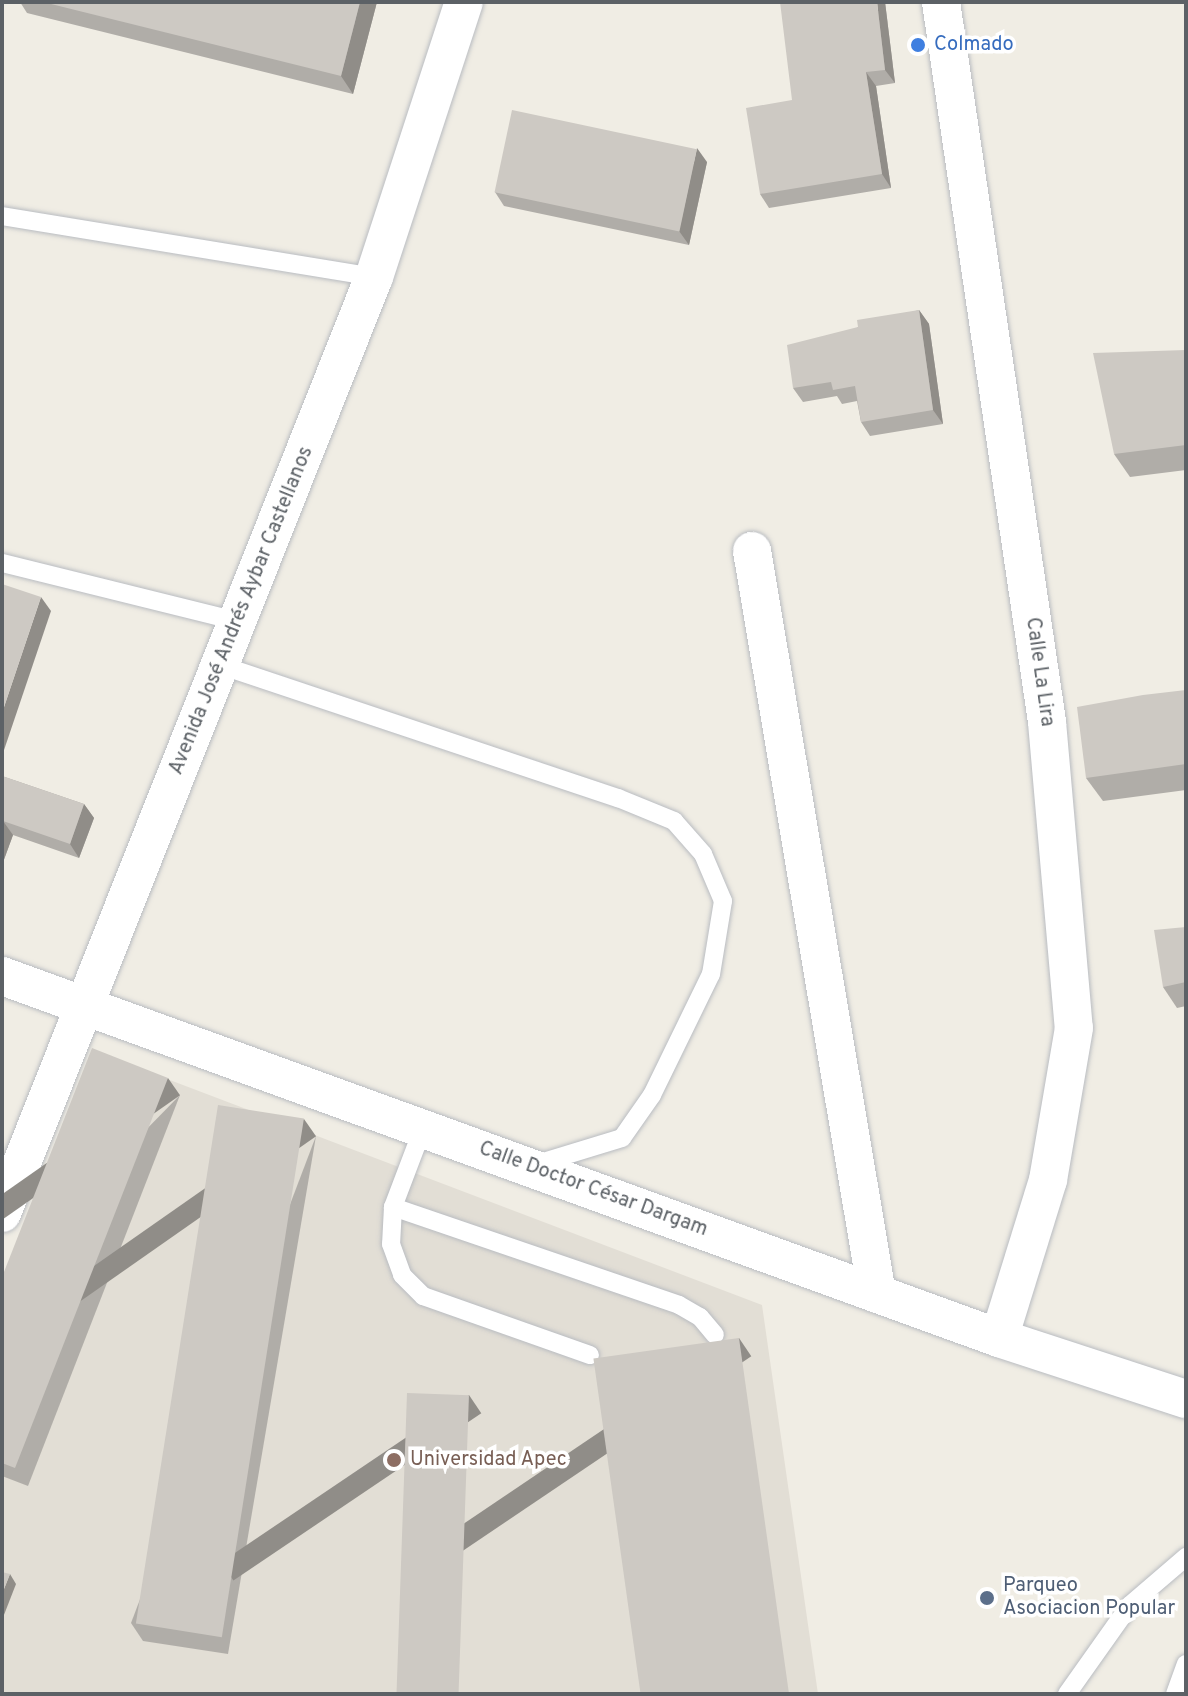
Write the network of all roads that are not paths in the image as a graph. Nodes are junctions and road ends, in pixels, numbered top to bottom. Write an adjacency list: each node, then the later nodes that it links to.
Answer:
1 (464, 2): 4 (street, Avenida José Andrés Aybar Castellanos)
2 (941, 2): 17 (street, Calle La Lira)
3 (2, 216): 4 (lane)
4 (374, 277): 7 (street, Avenida José Andrés Aybar Castellanos)
5 (752, 551): 15 (street)
6 (2, 563): 7 (lane)
7 (237, 621): 8 (street, Avenida José Andrés Aybar Castellanos)
8 (220, 665): 10 (street, Avenida José Andrés Aybar Castellanos); 12 (lane)
9 (2, 976): 10 (street, Calle Doctor César Dargam)
10 (86, 1005): 11 (street, Calle Doctor César Dargam); 14 (street, Avenida José Andrés Aybar Castellanos)
11 (423, 1128): 12 (street, Calle Doctor César Dargam); 13 (lane)
12 (528, 1166): 15 (street, Calle Doctor César Dargam)
13 (393, 1207): 16 (lane); 18 (lane)
14 (2, 1213)
15 (877, 1294): 17 (street, Calle Doctor César Dargam)
16 (715, 1335)
17 (999, 1338): 19 (street, Calle Doctor César Dargam)
18 (590, 1355)
19 (1186, 1399)
20 (1186, 1557): 22 (lane)
21 (1186, 1664): 23 (lane)
22 (1067, 1694)
23 (1175, 1694)

